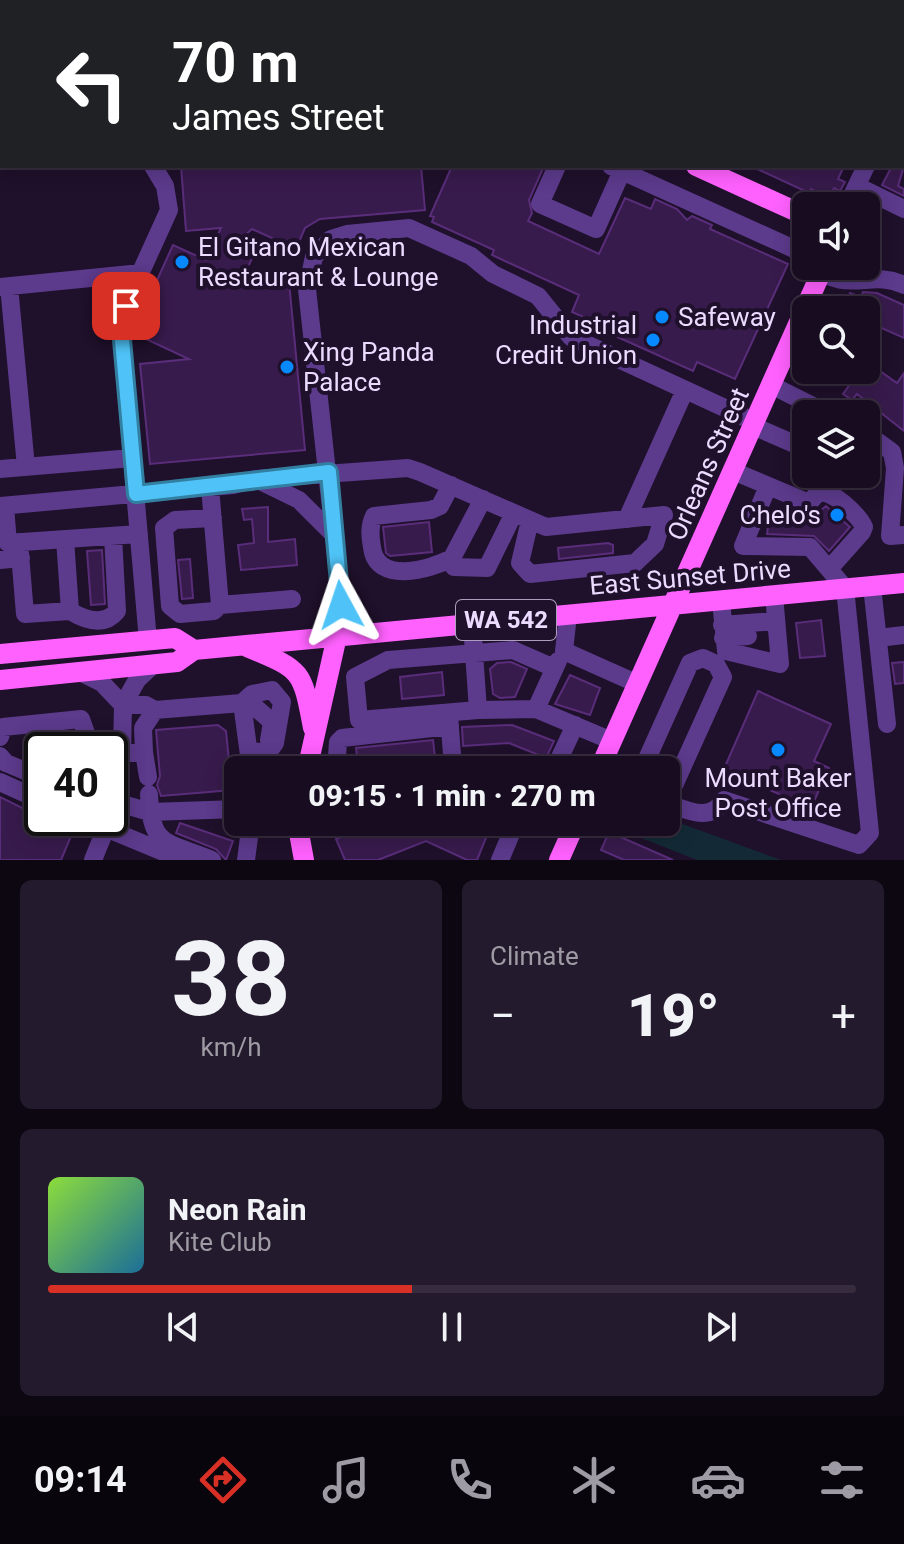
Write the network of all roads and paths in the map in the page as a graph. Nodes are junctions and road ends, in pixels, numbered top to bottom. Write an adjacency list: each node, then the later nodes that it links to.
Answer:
1 (154, 168): 11 (street)
2 (556, 168): 3 (street)
3 (617, 168): 10 (street)
4 (700, 168): 9 (main road)
5 (865, 168): 6 (street)
6 (857, 186): 7 (street); 8 (street)
7 (854, 192)
8 (904, 209)
9 (792, 210)
10 (792, 248)
11 (141, 273): 17 (street); 25 (street)
12 (880, 279): 16 (street)
13 (811, 280): 19 (main road, Orleans Street)
14 (842, 280): 15 (street)
15 (873, 280)
16 (904, 285)
17 (4, 286): 18 (street)
18 (6, 316): 26 (street)
19 (771, 385): 21 (street); 22 (main road, Orleans Street)
20 (685, 390): 22 (street); 29 (street); 39 (street)
21 (801, 400)
22 (754, 424): 23 (street); 28 (main road, Orleans Street)
23 (792, 442)
24 (880, 443): 41 (street)
25 (132, 458): 26 (street); 34 (street)
26 (26, 467): 27 (street)
27 (0, 469)
28 (733, 471): 32 (street); 55 (main road, Orleans Street)
29 (329, 472): 30 (street); 31 (street); 43 (street)
30 (256, 479): 33 (street); 43 (street)
31 (451, 485): 35 (street); 46 (street)
32 (768, 486): 48 (street); 48 (street)
33 (210, 487): 34 (street); 38 (street)
34 (136, 494): 36 (street); 40 (street)
35 (483, 499): 37 (street); 46 (street)
36 (3, 506): 45 (street)
37 (522, 516): 39 (street); 39 (street); 46 (street)
38 (213, 518): 56 (street); 56 (street)
39 (627, 519)
40 (139, 534): 42 (street); 65 (street)
41 (904, 535)
42 (113, 536): 44 (street); 57 (street)
43 (335, 536): 63 (street)
44 (65, 539): 45 (street); 57 (street)
45 (12, 542): 47 (street); 57 (street)
46 (452, 558)
47 (0, 560)
48 (829, 569): 51 (street)
49 (904, 583): 50 (main road, East Sunset Drive / WA 542)
50 (872, 586): 51 (main road, East Sunset Drive / WA 542); 64 (street)
51 (845, 588): 52 (main road, East Sunset Drive / WA 542); 106 (street)
52 (774, 595): 54 (main road, East Sunset Drive / WA 542); 61 (street)
53 (292, 599): 56 (street)
54 (721, 601): 55 (main road, East Sunset Drive / WA 542); 60 (street)
55 (674, 604): 58 (main road, East Sunset Drive / WA 542); 75 (main road, Orleans Street)
56 (220, 605)
57 (70, 611)
58 (568, 615): 59 (main road, East Sunset Drive / WA 542); 68 (street)
59 (472, 624): 63 (main road, East Sunset Drive / WA 542); 69 (street)
60 (722, 631): 61 (street); 61 (street); 61 (street)
61 (765, 631)
62 (904, 635): 64 (street)
63 (337, 636): 66 (main road, East Sunset Drive / WA 542); 87 (main road)
64 (878, 638): 82 (street)
65 (148, 641): 67 (main road, East Sunset Drive / WA 542); 70 (main road, East Sunset Drive / WA 542)
66 (243, 645): 67 (main road, East Sunset Drive / WA 542); 87 (main road)
67 (194, 650): 71 (main road, East Sunset Drive / WA 542)
68 (564, 651): 72 (street); 75 (street)
69 (474, 652): 72 (street); 80 (street); 81 (street)
70 (0, 654)
71 (153, 665): 73 (main road, East Sunset Drive / WA 542); 76 (street)
72 (554, 668): 78 (street)
73 (80, 672): 74 (main road, East Sunset Drive / WA 542); 76 (street)
74 (0, 680)
75 (638, 684): 88 (main road, Orleans Street)
76 (123, 705): 79 (street); 86 (street)
77 (242, 705): 79 (street); 92 (street); 92 (street)
78 (536, 709): 80 (street); 83 (street)
79 (155, 710): 89 (street)
80 (478, 710): 81 (street)
81 (449, 720): 94 (street); 95 (street)
82 (887, 724)
83 (575, 725): 88 (street); 96 (street)
84 (2, 732): 85 (street)
85 (86, 732)
86 (119, 732)
87 (314, 736): 93 (main road)
88 (612, 741): 97 (main road, Orleans Street)
89 (144, 752): 90 (street); 103 (street)
90 (128, 753)
91 (0, 756): 99 (street)
92 (249, 756)
93 (310, 756)
94 (337, 756)
95 (445, 756)
96 (561, 756)
97 (605, 756)
98 (648, 756): 100 (street)
99 (24, 770)
100 (680, 772)
101 (0, 782): 102 (street)
102 (24, 793)
103 (149, 794): 104 (street); 105 (street); 115 (street)
104 (128, 806)
105 (224, 807)
106 (680, 808)
107 (128, 828): 114 (street)
108 (102, 836): 113 (street)
109 (249, 836): 116 (street)
110 (300, 836): 117 (main road)
111 (510, 836): 118 (street)
112 (570, 836): 119 (main road)
113 (93, 860)
114 (183, 860)
115 (212, 860)
116 (246, 860)
117 (304, 860)
118 (500, 860)
119 (559, 860)

